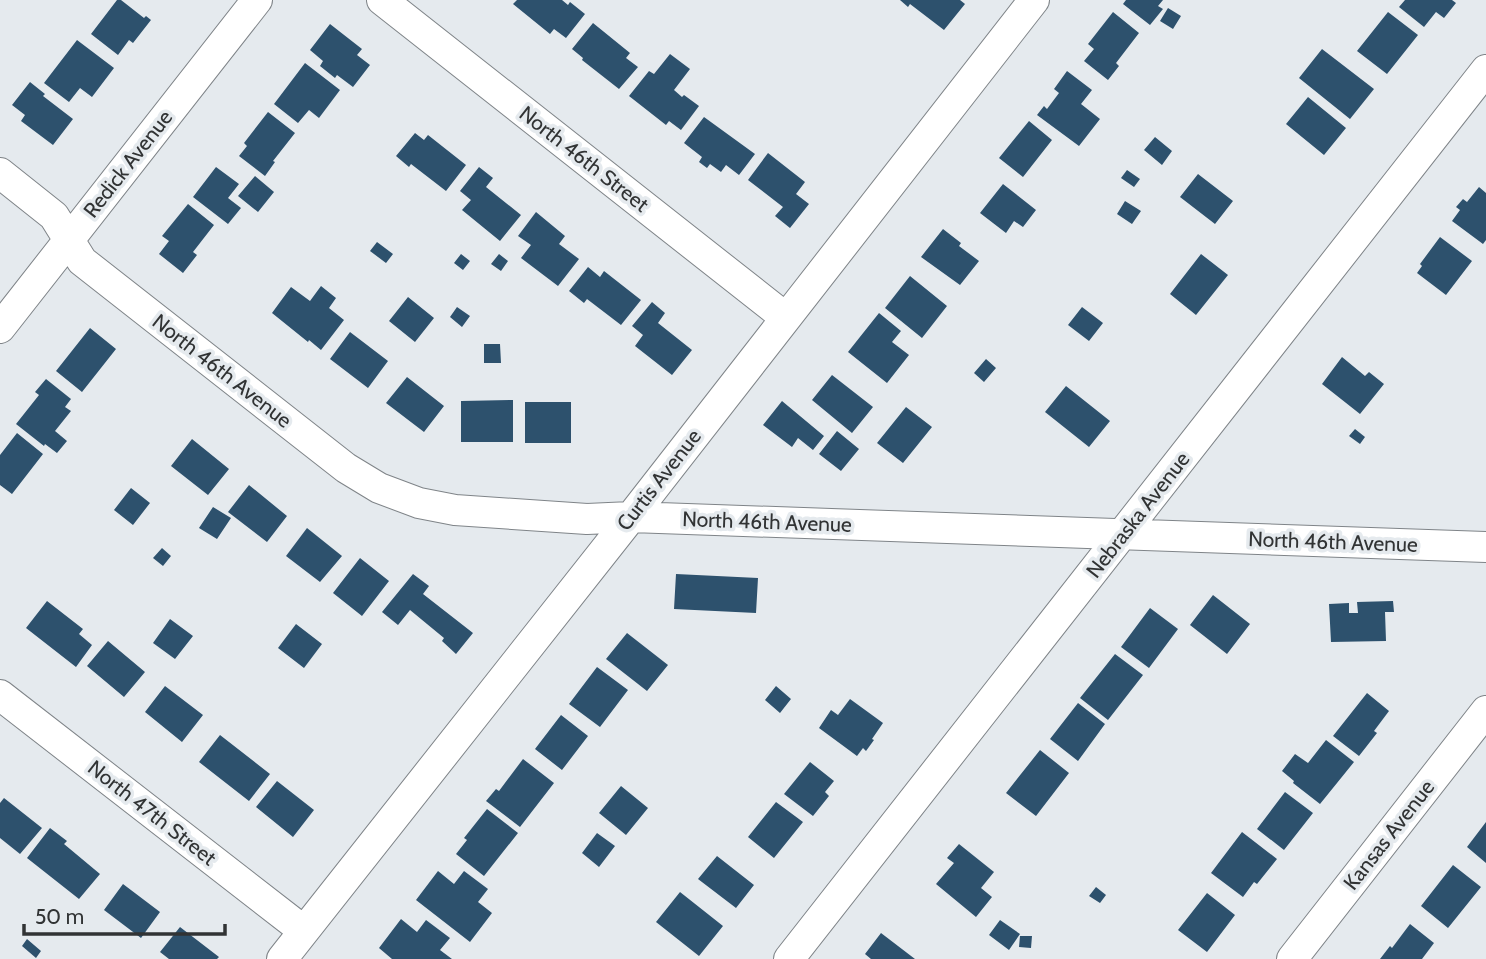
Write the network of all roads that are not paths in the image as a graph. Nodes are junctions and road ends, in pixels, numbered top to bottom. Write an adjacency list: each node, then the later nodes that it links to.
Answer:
1 (257, 0): 6 (street, Redick Avenue)
2 (383, 0): 7 (street, North 46th Street)
3 (1034, 0): 7 (street, Curtis Avenue)
4 (1486, 70): 10 (street, Nebraska Avenue)
5 (0, 173): 6 (street, North 46th Avenue)
6 (69, 239): 8 (street, Redick Avenue); 9 (street, North 46th Avenue)
7 (786, 318): 9 (street, Curtis Avenue)
8 (0, 328)
9 (631, 517): 10 (street, North 46th Avenue); 14 (street, Curtis Avenue)
10 (1122, 535): 11 (street, North 46th Avenue); 16 (street, Nebraska Avenue)
11 (1486, 547)
12 (0, 695): 14 (street, North 47th Street)
13 (1486, 711): 17 (street, Kansas Avenue)
14 (304, 931): 15 (street, Curtis Avenue)
15 (282, 959)
16 (789, 959)
17 (1292, 959)

